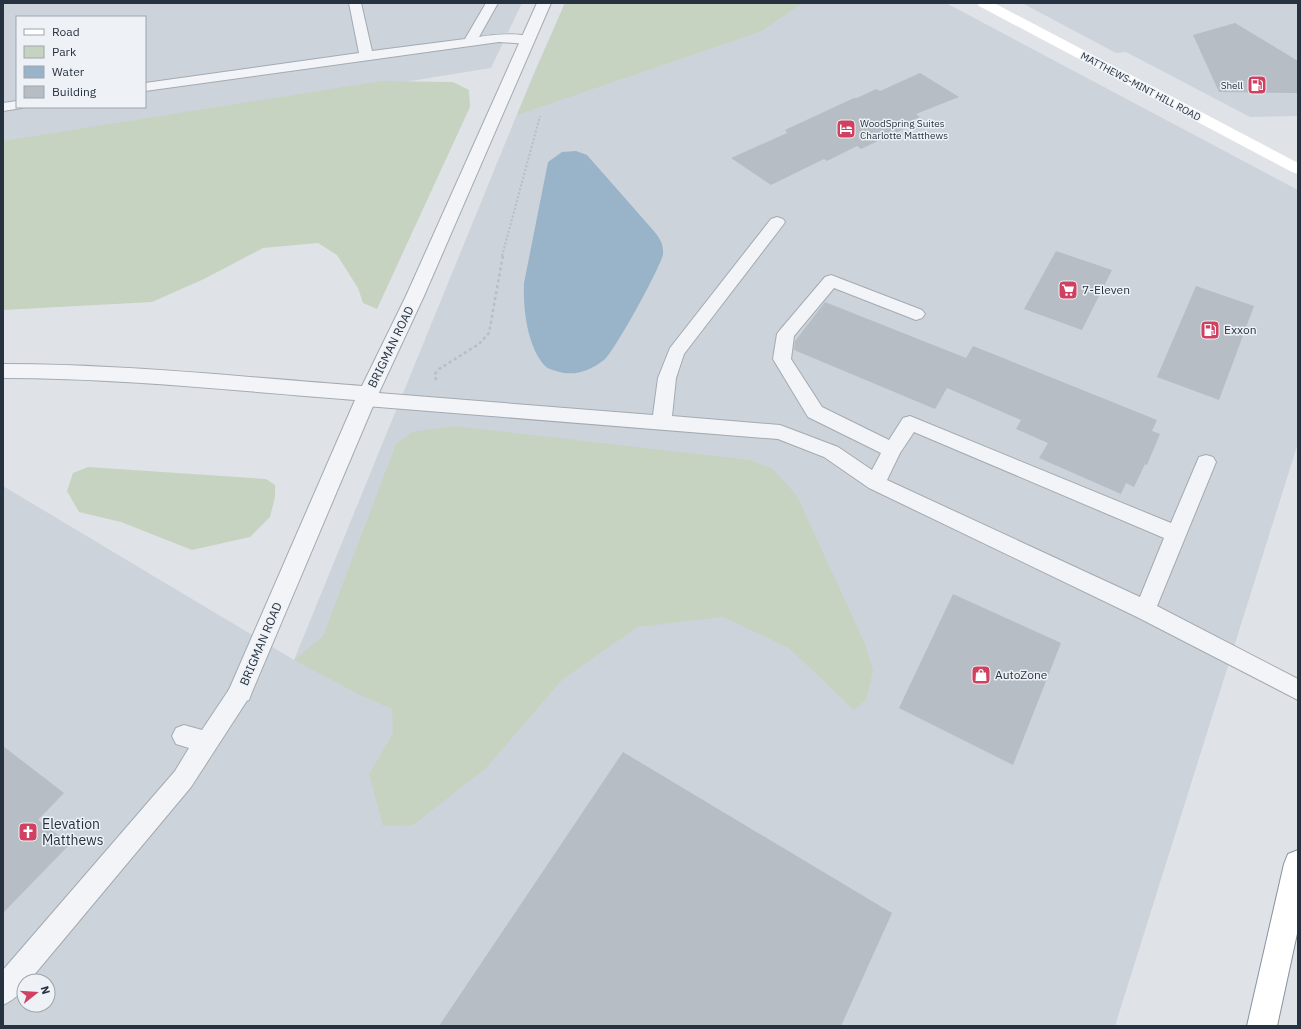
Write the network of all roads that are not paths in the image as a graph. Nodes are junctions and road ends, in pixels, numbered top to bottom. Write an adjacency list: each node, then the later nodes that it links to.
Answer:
1 (355, 3): 7 (lane)
2 (492, 3): 6 (lane)
3 (544, 3): 5 (street, BRIGMAN ROAD)
4 (984, 3): 11 (main road, MATTHEWS-MINT HILL ROAD)
5 (528, 40): 6 (lane); 15 (street, BRIGMAN ROAD)
6 (470, 42): 7 (lane)
7 (366, 56): 8 (lane)
8 (146, 87)
9 (16, 105): 10 (lane)
10 (3, 107)
11 (1298, 169)
12 (777, 222): 16 (lane)
13 (916, 314): 17 (lane)
14 (3, 371): 15 (street)
15 (367, 397): 16 (lane); 23 (street, BRIGMAN ROAD)
16 (662, 423): 19 (lane)
17 (892, 450): 19 (lane); 20 (lane)
18 (1206, 462): 20 (lane)
19 (876, 482): 21 (lane)
20 (1176, 534): 21 (lane)
21 (1145, 610): 22 (lane)
22 (1298, 690)
23 (240, 692): 25 (lane)
24 (184, 736): 25 (lane)
25 (207, 742): 27 (lane)
26 (1298, 864): 28 (main road)
27 (3, 991)
28 (1262, 1026)

